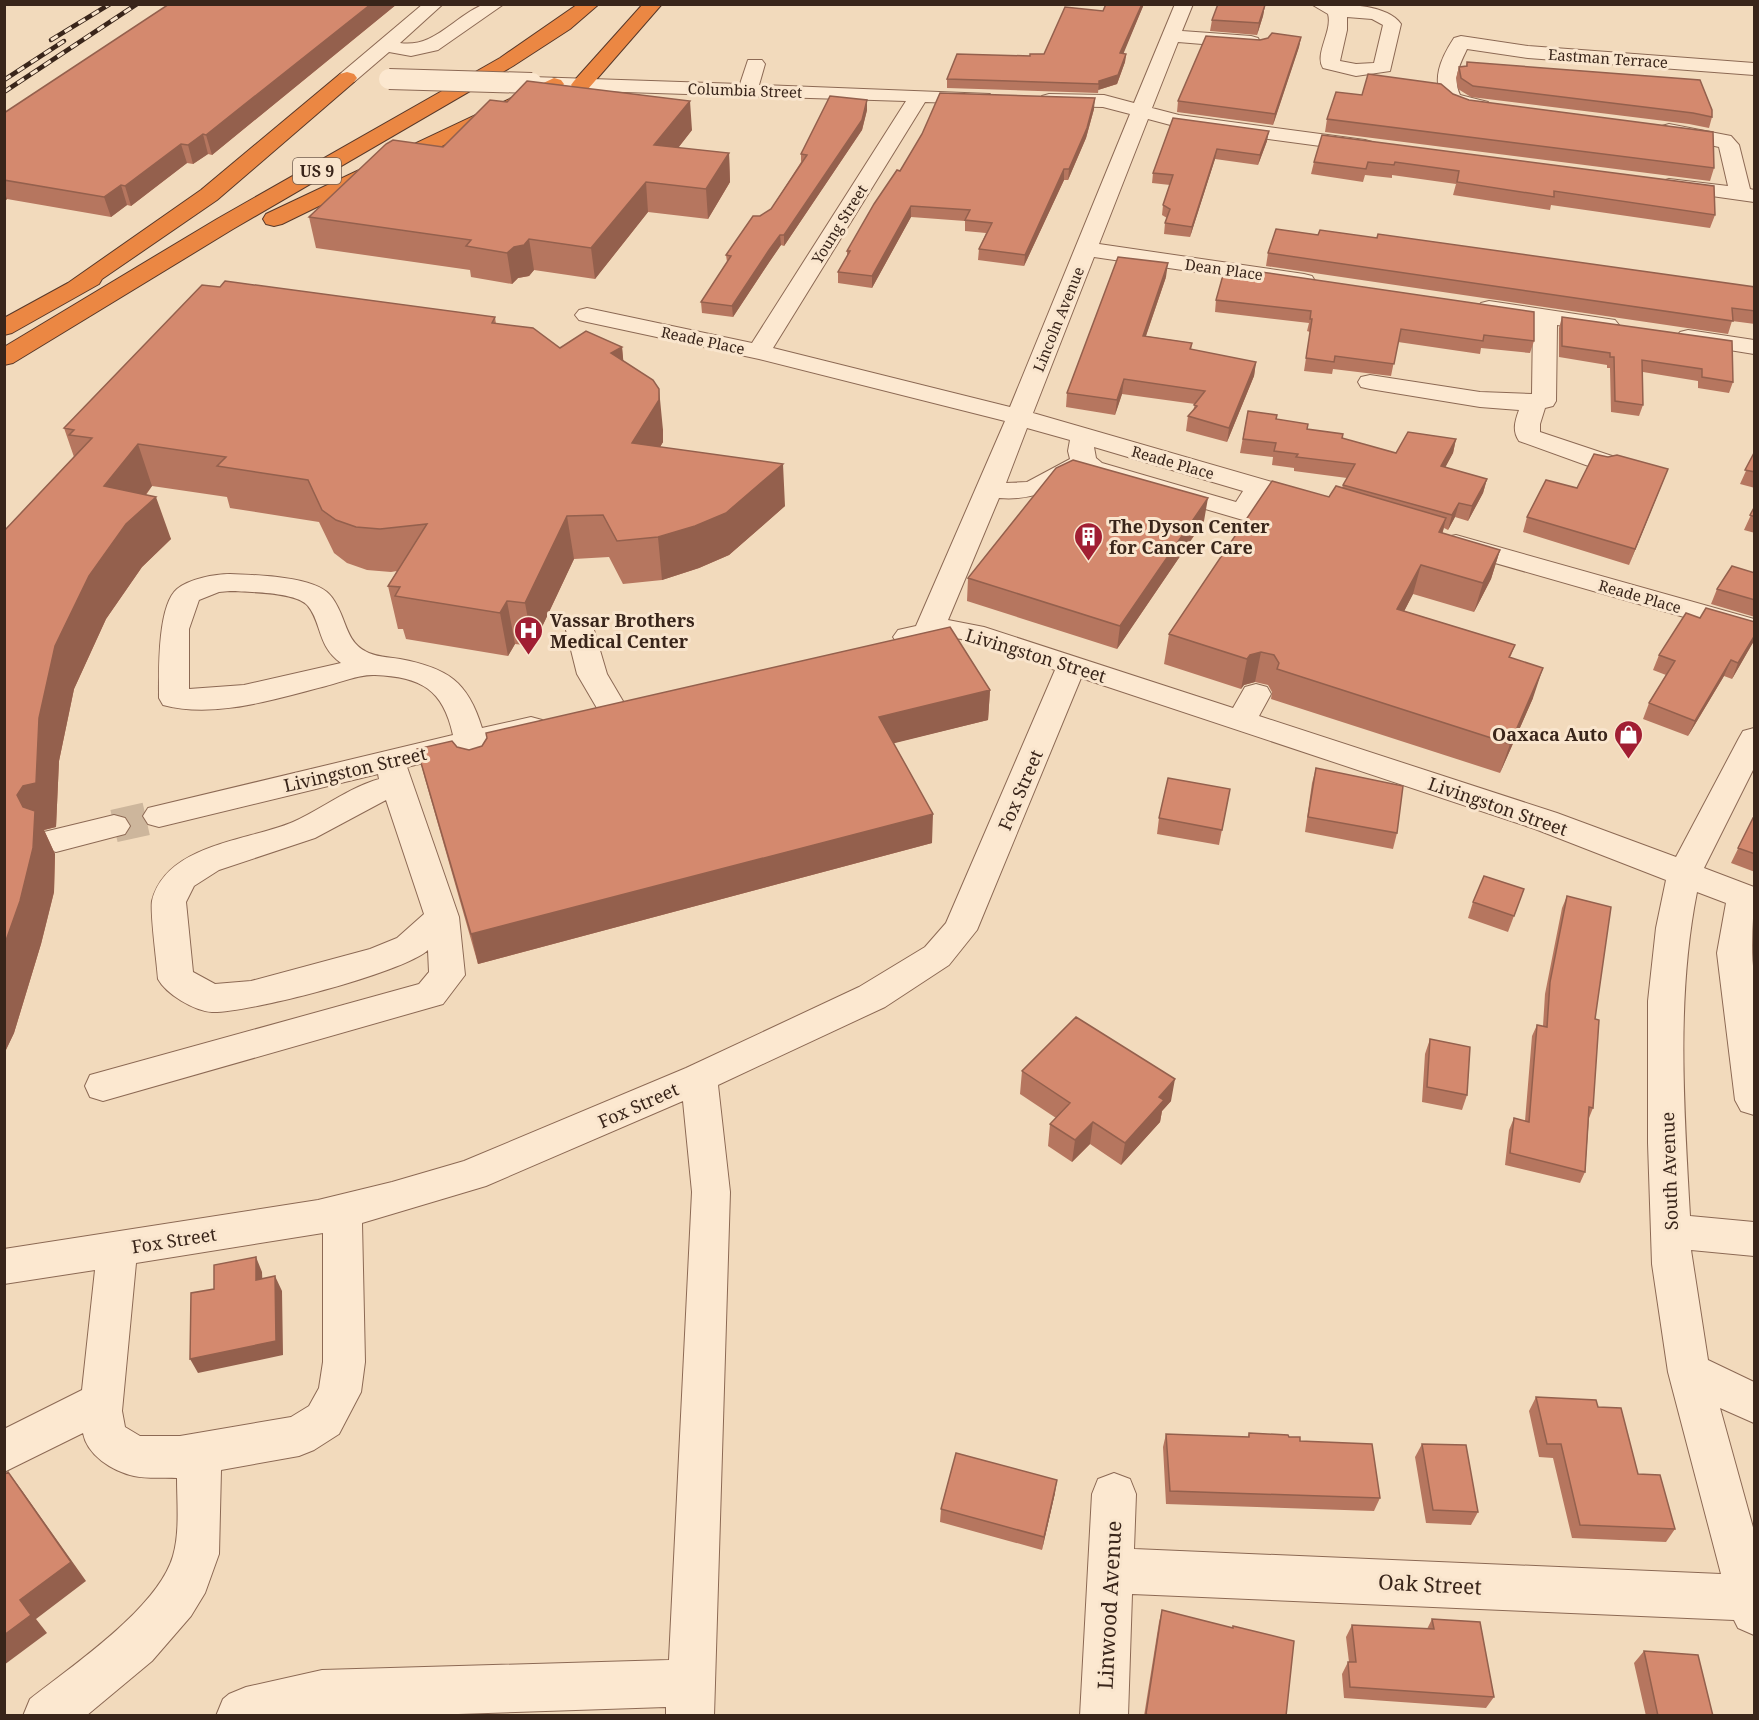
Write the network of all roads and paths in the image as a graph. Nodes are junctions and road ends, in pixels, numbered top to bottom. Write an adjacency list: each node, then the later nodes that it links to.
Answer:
1 (434, 4): 9 (street)
2 (495, 4): 9 (street)
3 (561, 4): 27 (highway, US 9)
4 (590, 4): 34 (highway, US 9)
5 (653, 4): 14 (highway)
6 (1184, 4): 7 (street, Lincoln Avenue)
7 (1172, 36): 8 (street); 20 (street, Lincoln Avenue)
8 (1259, 43)
9 (384, 46): 12 (street)
10 (755, 64): 15 (street)
11 (1755, 69): 19 (street, Eastman Terrace)
12 (347, 78): 13 (street, Columbia Street, bridge); 27 (highway)
13 (554, 84): 14 (street, Columbia Street); 34 (highway)
14 (581, 85): 15 (street, Columbia Street)
15 (748, 90): 16 (street, Columbia Street)
16 (919, 96): 17 (street, Columbia Street); 36 (street, Young Street)
17 (1000, 98)
18 (1035, 99): 20 (street)
19 (1501, 109)
20 (1142, 111): 22 (street); 25 (street, Lincoln Avenue)
21 (1655, 128): 24 (street)
22 (1389, 149)
23 (1647, 182): 24 (street)
24 (1748, 195)
25 (1086, 249): 26 (street, Dean Place); 40 (street, Lincoln Avenue)
26 (1322, 284)
27 (77, 286): 31 (highway, US 9)
28 (1463, 304): 30 (street)
29 (587, 315): 36 (street, Reade Place)
30 (1545, 316): 32 (street); 39 (street)
31 (4, 328)
32 (1626, 328)
33 (1661, 333): 35 (street)
34 (42, 335): 37 (highway, US 9)
35 (1755, 347)
36 (759, 352): 40 (street, Reade Place)
37 (4, 358)
38 (1370, 382): 39 (street)
39 (1534, 402): 42 (street)
40 (1018, 418): 41 (street, Reade Place); 44 (street, Lincoln Avenue)
41 (1083, 449): 43 (street, Reade Place); 43 (street); 44 (street)
42 (1603, 462)
43 (1260, 487): 45 (street, Reade Place)
44 (990, 489): 49 (street, Lincoln Avenue)
45 (1327, 506)
46 (1429, 536): 47 (street, Reade Place)
47 (1755, 628)
48 (580, 630): 54 (street, Livingston Street)
49 (928, 633): 50 (street, Livingston Street); 51 (street, Livingston Street)
50 (883, 644)
51 (1072, 665): 59 (street, Livingston Street); 62 (street, Fox Street)
52 (368, 666): 52 (street); 54 (street)
53 (1755, 738): 59 (street, South Avenue)
54 (472, 754): 55 (street, Livingston Street)
55 (393, 773): 56 (street, Livingston Street); 61 (street); 61 (street)
56 (159, 816)
57 (114, 826): 58 (street)
58 (56, 840)
59 (1684, 874): 60 (street, Livingston Street); 66 (street, South Avenue)
60 (1749, 898): 64 (street)
61 (442, 917): 63 (street)
62 (699, 1078): 65 (street, Fox Street); 78 (street)
63 (102, 1086)
64 (1755, 1100)
65 (342, 1211): 68 (street, Fox Street); 74 (street)
66 (1670, 1231): 67 (street); 70 (street, South Avenue)
67 (1755, 1239)
68 (117, 1249): 69 (street, Fox Street); 71 (street)
69 (4, 1267)
70 (1689, 1372): 72 (street); 77 (street, South Avenue)
71 (102, 1401): 73 (street); 74 (street)
72 (1755, 1403)
73 (4, 1452)
74 (200, 1454): 80 (street)
75 (1114, 1494): 76 (street, Linwood Avenue)
76 (1110, 1570): 77 (street, Oak Street); 79 (street, Linwood Avenue)
77 (1753, 1605)
78 (691, 1699): 81 (street)
79 (1104, 1715)
80 (47, 1716)
81 (240, 1716)

